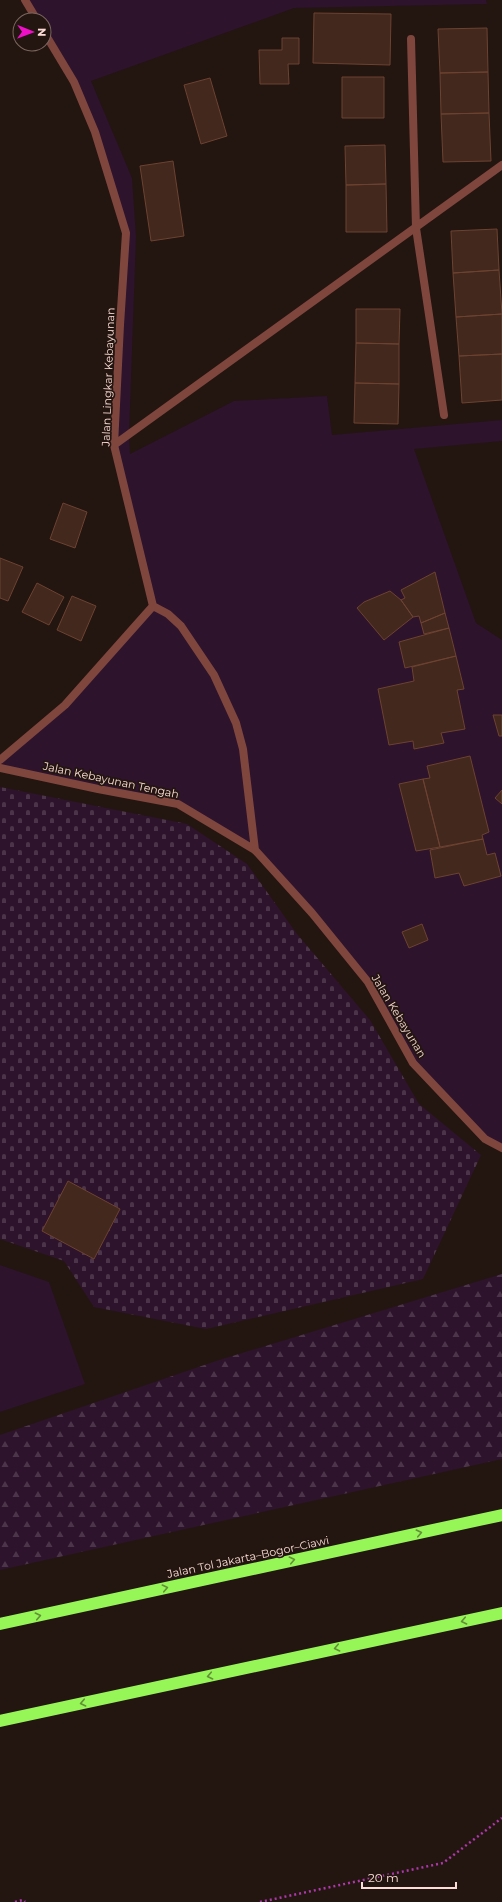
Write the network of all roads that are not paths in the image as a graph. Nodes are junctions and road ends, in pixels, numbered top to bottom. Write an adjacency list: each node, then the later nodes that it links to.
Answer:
1 (25, 0): 2 (street)
2 (32, 12)
3 (411, 39): 6 (street)
4 (52, 45): 8 (street, Jalan Lingkar Kebayunan)
5 (502, 165): 6 (street)
6 (416, 228): 7 (street); 8 (street)
7 (444, 415)
8 (114, 445): 9 (street, Jalan Lingkar Kebayunan)
9 (153, 606): 10 (street); 12 (street)
10 (0, 760)
11 (0, 768): 12 (street, Jalan Kebayunan Tengah)
12 (255, 850): 13 (street, Jalan Kebayunan)
13 (502, 1148)
14 (502, 1515): 16 (highway, Jalan Tol Jakarta–Bogor–Ciawi, one-way to 14)
15 (502, 1613): 17 (highway, one-way to 17)
16 (0, 1624)
17 (0, 1721)

